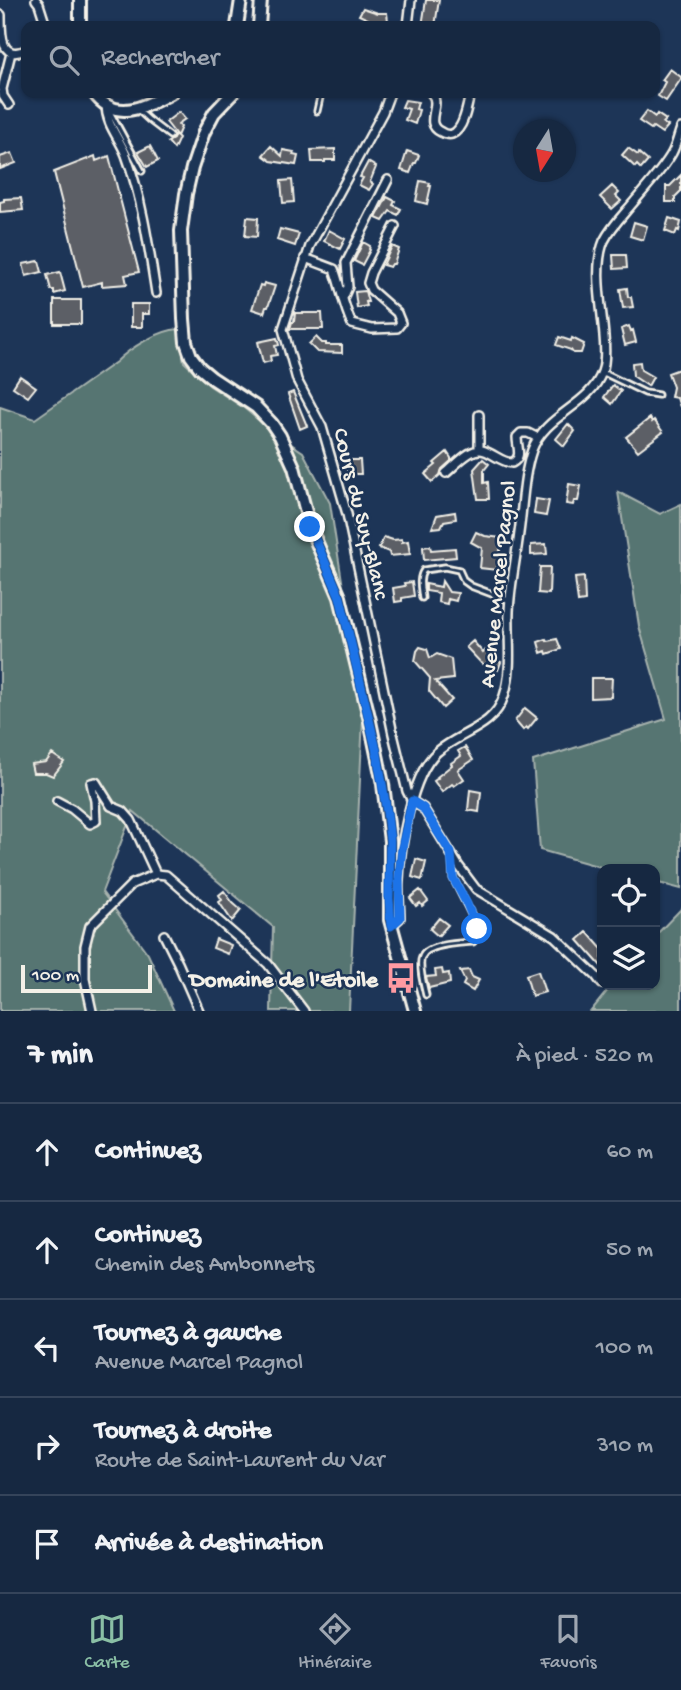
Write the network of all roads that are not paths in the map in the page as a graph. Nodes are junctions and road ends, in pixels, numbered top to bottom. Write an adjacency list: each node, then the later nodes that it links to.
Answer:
1 (36, 0): 7 (street)
2 (80, 0): 8 (main road)
3 (241, 0): 9 (main road)
4 (261, 0): 10 (main road)
5 (411, 0): 11 (street)
6 (1, 15): 13 (street)
7 (44, 21)
8 (80, 21)
9 (238, 21)
10 (259, 21)
11 (409, 21)
12 (21, 52): 13 (street)
13 (10, 53): 21 (street)
14 (160, 98): 22 (main road)
15 (228, 98): 44 (main road)
16 (320, 98): 23 (lane)
17 (388, 98): 29 (street, Cours du Suy-Blanc)
18 (435, 98): 19 (street)
19 (469, 98)
20 (101, 99): 22 (main road); 26 (lane); 30 (street)
21 (9, 105)
22 (137, 108): 25 (lane)
23 (317, 111)
24 (681, 128): 32 (street)
25 (170, 136)
26 (142, 172)
27 (388, 180): 31 (street)
28 (395, 226): 31 (street)
29 (305, 257): 31 (street); 41 (street, Cours du Suy-Blanc)
30 (156, 293)
31 (343, 299)
32 (602, 372): 33 (lane); 35 (street, Avenue Marcel Pagnol)
33 (658, 395)
34 (479, 415): 36 (street)
35 (538, 438): 36 (street); 39 (street, Avenue Marcel Pagnol)
36 (479, 449): 37 (street)
37 (446, 473)
38 (422, 598): 39 (lane)
39 (510, 601): 41 (street, Avenue Marcel Pagnol)
40 (57, 801): 43 (street)
41 (412, 801): 42 (street); 44 (street, Avenue Marcel Pagnol)
42 (451, 853): 46 (street); 47 (lane)
43 (156, 874): 48 (street); 50 (street)
44 (391, 926): 51 (main road)
45 (163, 935): 49 (street)
46 (597, 977)
47 (426, 995)
48 (92, 1011)
49 (199, 1011)
50 (304, 1011)
51 (415, 1011)

